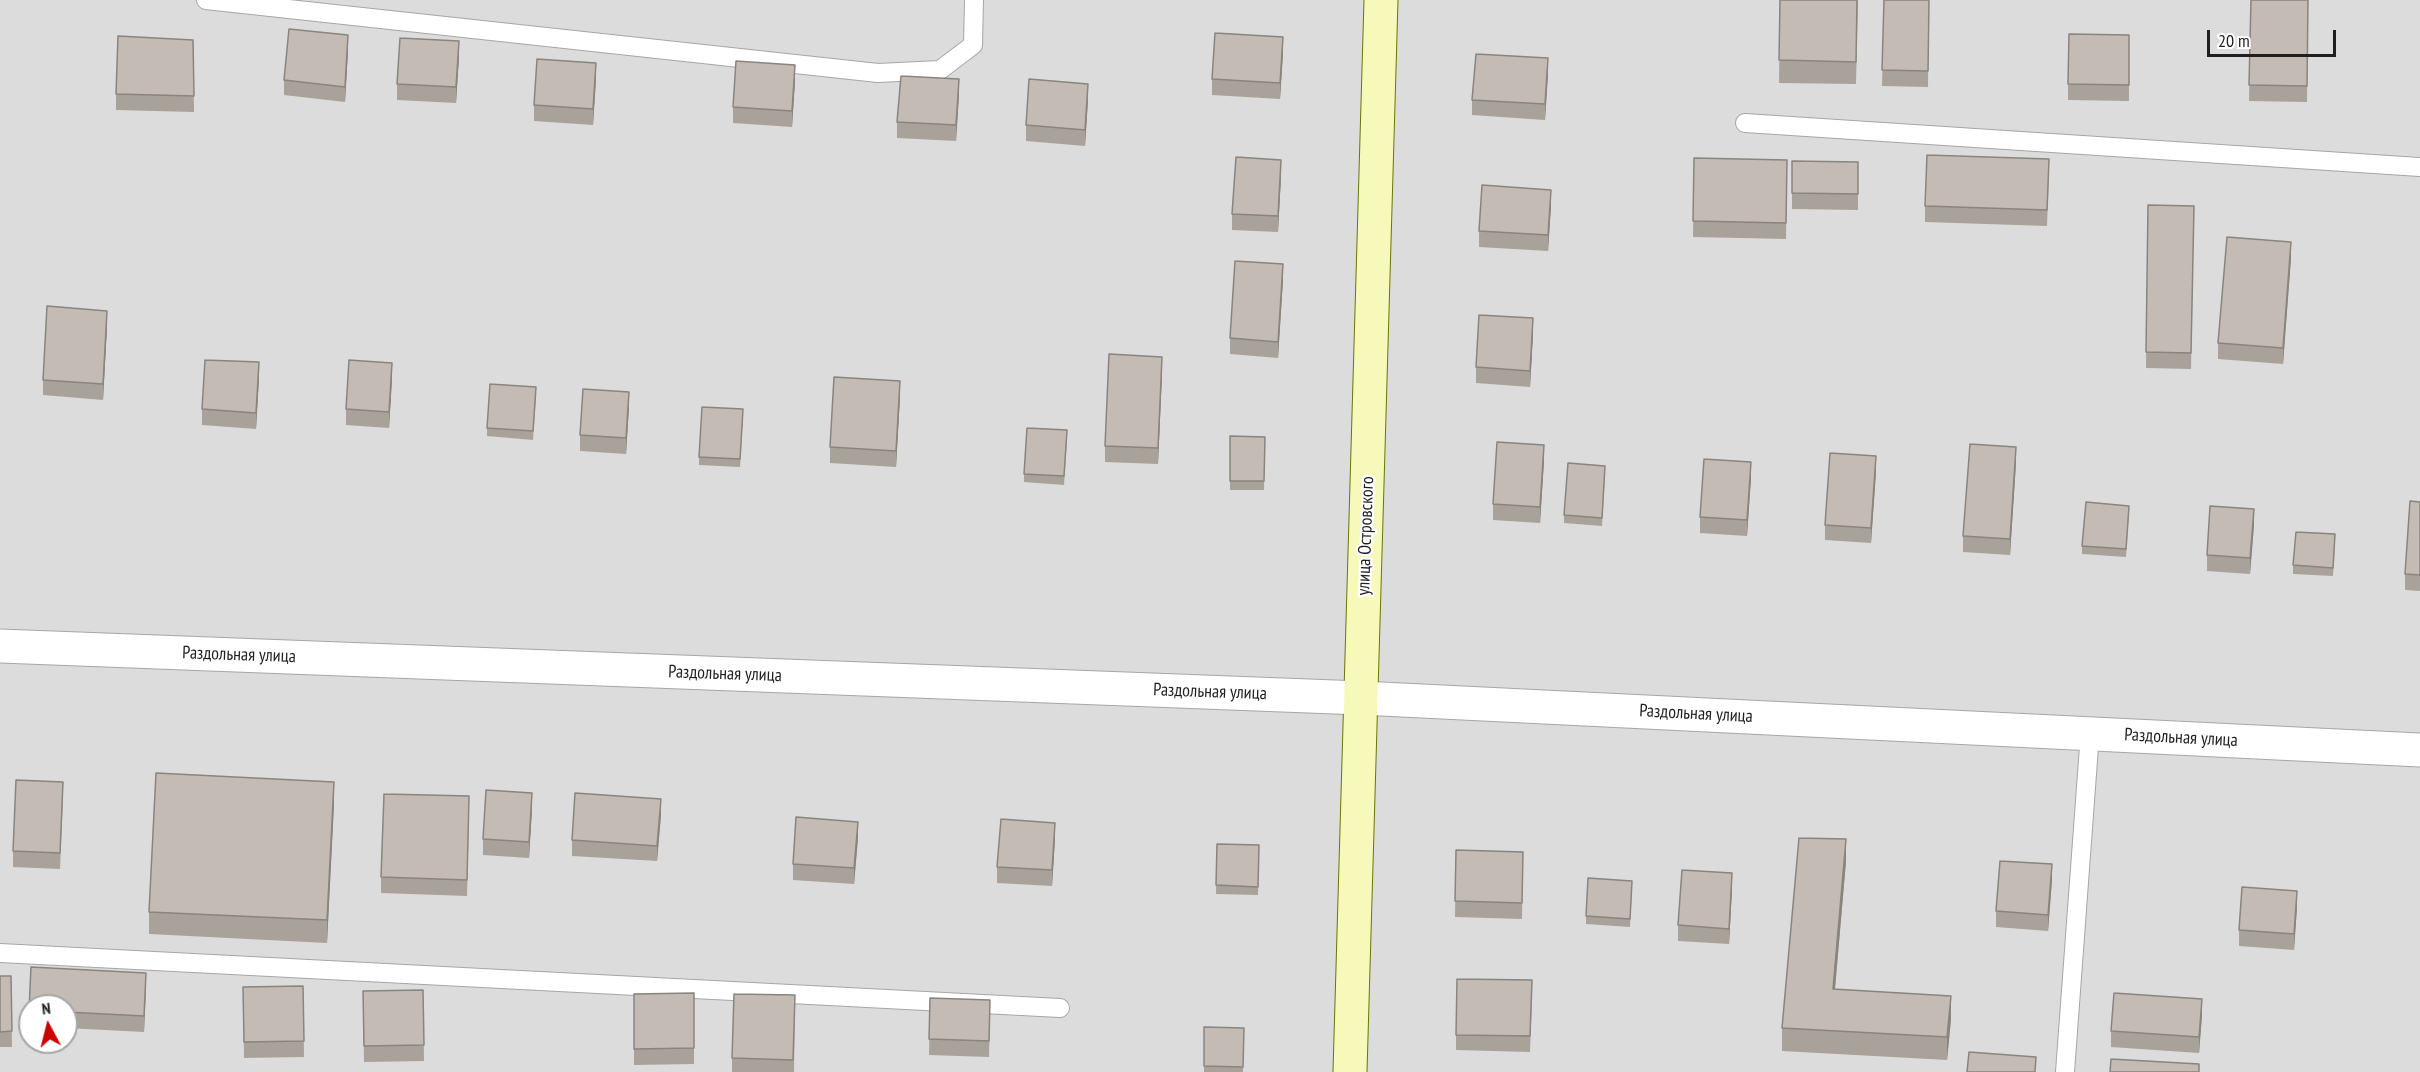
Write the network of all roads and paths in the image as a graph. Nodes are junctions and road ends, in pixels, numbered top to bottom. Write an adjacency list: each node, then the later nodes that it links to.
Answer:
1 (206, 0): 2 (lane)
2 (974, 0)
3 (1381, 0): 7 (street, улица Островского)
4 (1744, 123): 5 (lane)
5 (2420, 167)
6 (0, 646): 7 (street, Раздольная улица)
7 (1361, 698): 8 (street, Раздольная улица); 12 (street, улица Островского)
8 (2090, 733): 9 (street, Раздольная улица); 13 (lane)
9 (2420, 750)
10 (0, 953): 11 (lane)
11 (1060, 1008)
12 (1350, 1072)
13 (2065, 1072)

